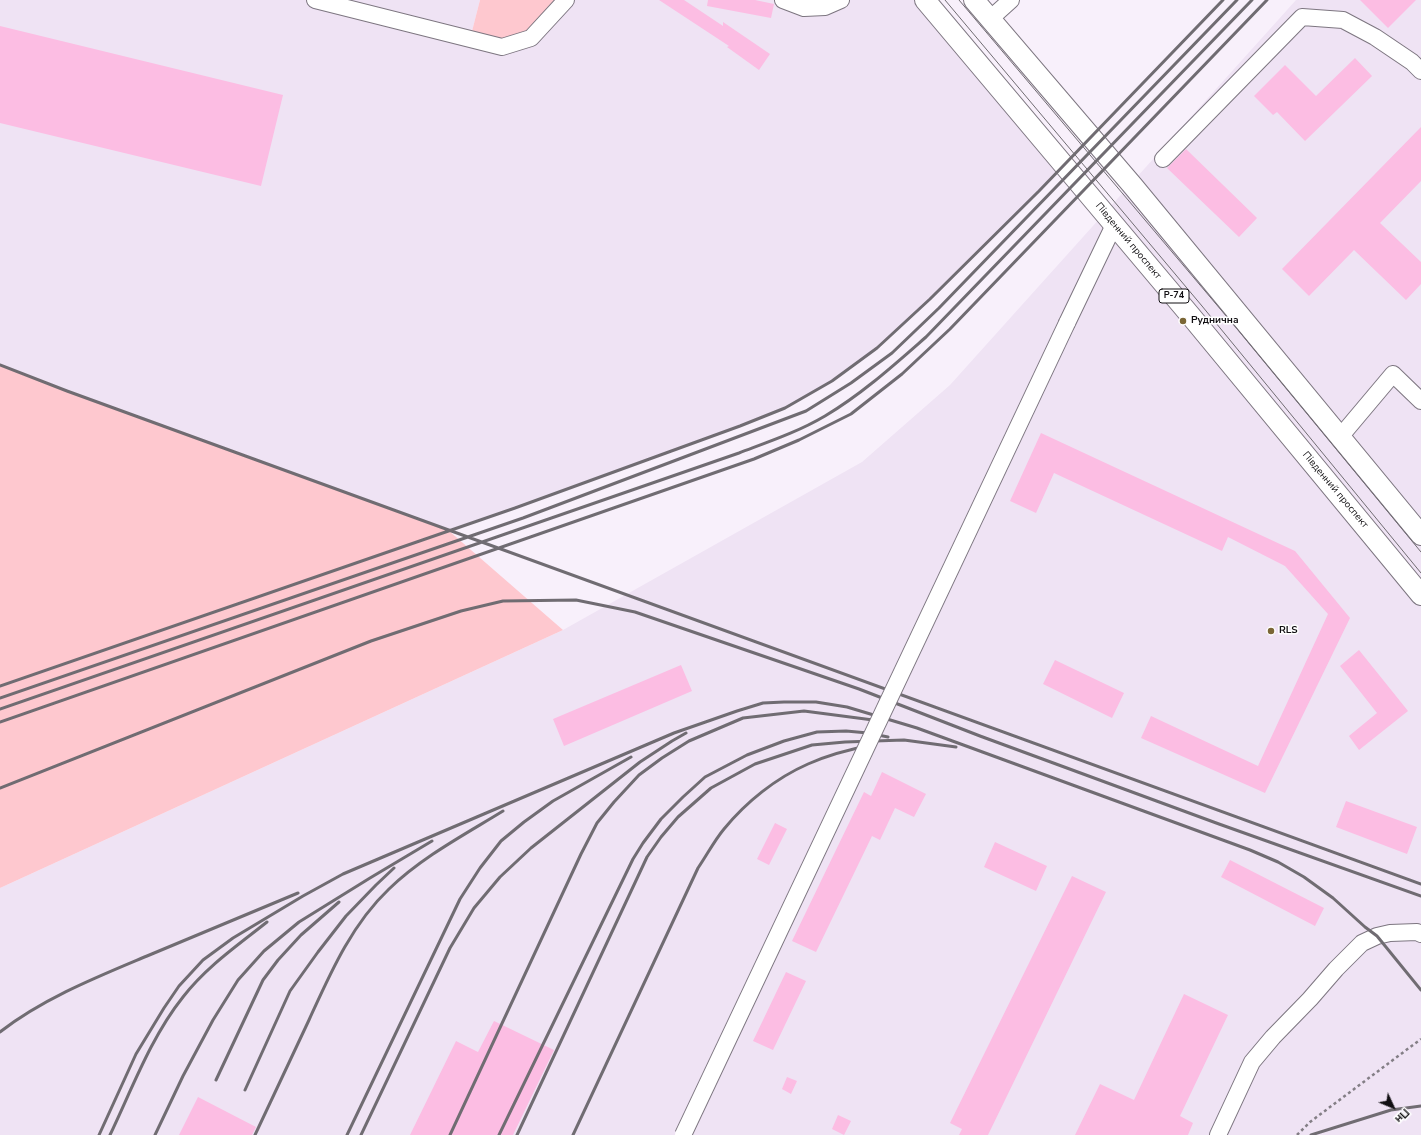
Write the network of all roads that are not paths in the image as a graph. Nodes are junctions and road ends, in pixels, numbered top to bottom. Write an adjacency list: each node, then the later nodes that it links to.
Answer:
1 (315, 0): 2 (street)
2 (566, 0)
3 (783, 0): 4 (street)
4 (841, 0)
5 (925, 0): 11 (main road, Південний проспект / Р-74)
6 (974, 0): 8 (main road)
7 (1011, 0): 8 (street)
8 (990, 19): 13 (main road)
9 (1421, 71): 10 (street)
10 (1163, 159)
11 (1114, 225): 15 (main road, Південний проспект / Р-74); 17 (street, bridge)
12 (1421, 401): 13 (street)
13 (1340, 437): 14 (main road)
14 (1421, 535)
15 (1421, 595)
16 (1421, 934): 18 (street)
17 (683, 1135)
18 (1218, 1135)

